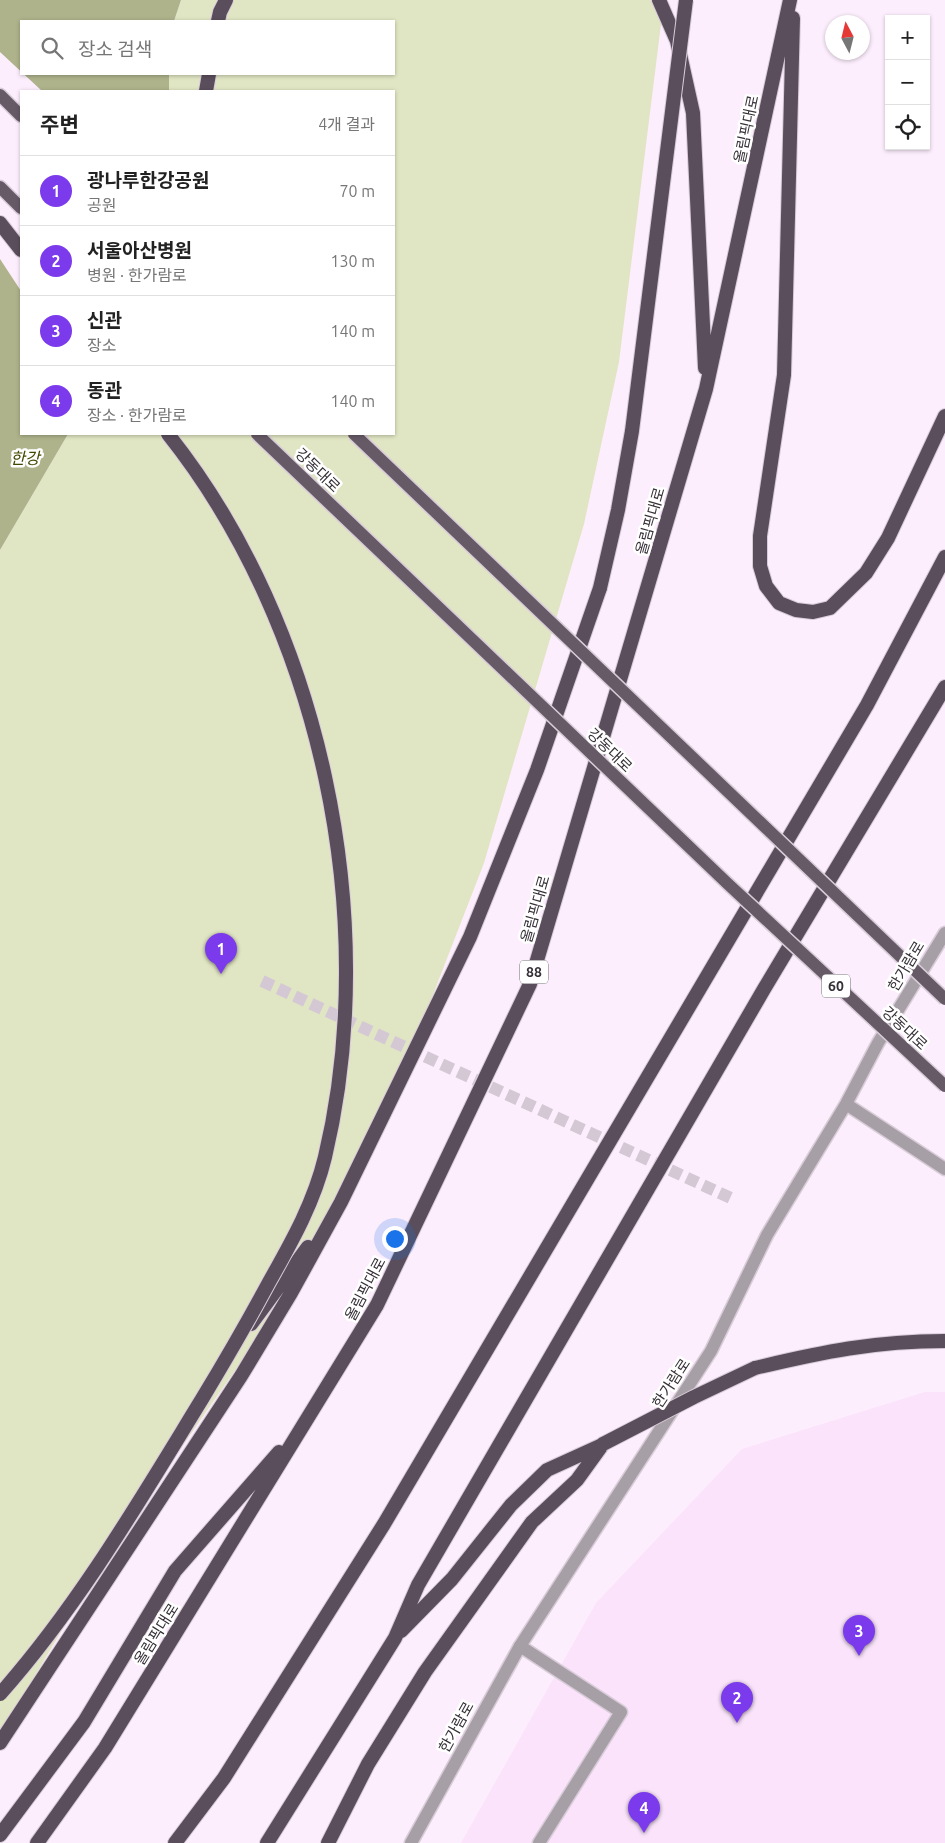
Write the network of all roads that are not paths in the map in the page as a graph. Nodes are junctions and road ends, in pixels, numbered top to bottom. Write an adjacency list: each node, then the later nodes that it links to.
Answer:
1 (226, 0): 5 (highway)
2 (659, 0): 14 (highway)
3 (686, 0): 26 (highway, bridge)
4 (792, 0): 14 (highway, 올림픽대로 / 88); 15 (highway)
5 (218, 20)
6 (209, 75): 7 (highway)
7 (206, 90)
8 (0, 95): 9 (main road)
9 (20, 115)
10 (0, 187): 11 (main road)
11 (20, 207)
12 (0, 223): 13 (highway)
13 (20, 249)
14 (706, 389): 29 (highway, 올림픽대로 / 88)
15 (945, 416)
16 (169, 435): 28 (highway, bridge)
17 (258, 435): 23 (main road, 강동대로 / 60, bridge)
18 (355, 435): 22 (main road, bridge)
19 (945, 557): 37 (highway)
20 (945, 688): 31 (highway)
21 (945, 933): 24 (street, 한가람로)
22 (945, 999)
23 (945, 1086)
24 (846, 1104): 25 (street); 32 (street, 한가람로)
25 (945, 1169)
26 (342, 1202): 28 (highway, bridge); 34 (highway)
27 (945, 1341): 30 (highway, bridge)
28 (231, 1351): 33 (highway, bridge)
29 (306, 1421): 35 (highway); 36 (highway, 올림픽대로 / 88)
30 (603, 1444): 31 (highway); 39 (highway)
31 (394, 1638): 38 (highway)
32 (520, 1646): 40 (street, 한가람로); 41 (street)
33 (0, 1694)
34 (0, 1743)
35 (0, 1836)
36 (37, 1843)
37 (175, 1843)
38 (266, 1843)
39 (328, 1843)
40 (411, 1843)
41 (540, 1843)

